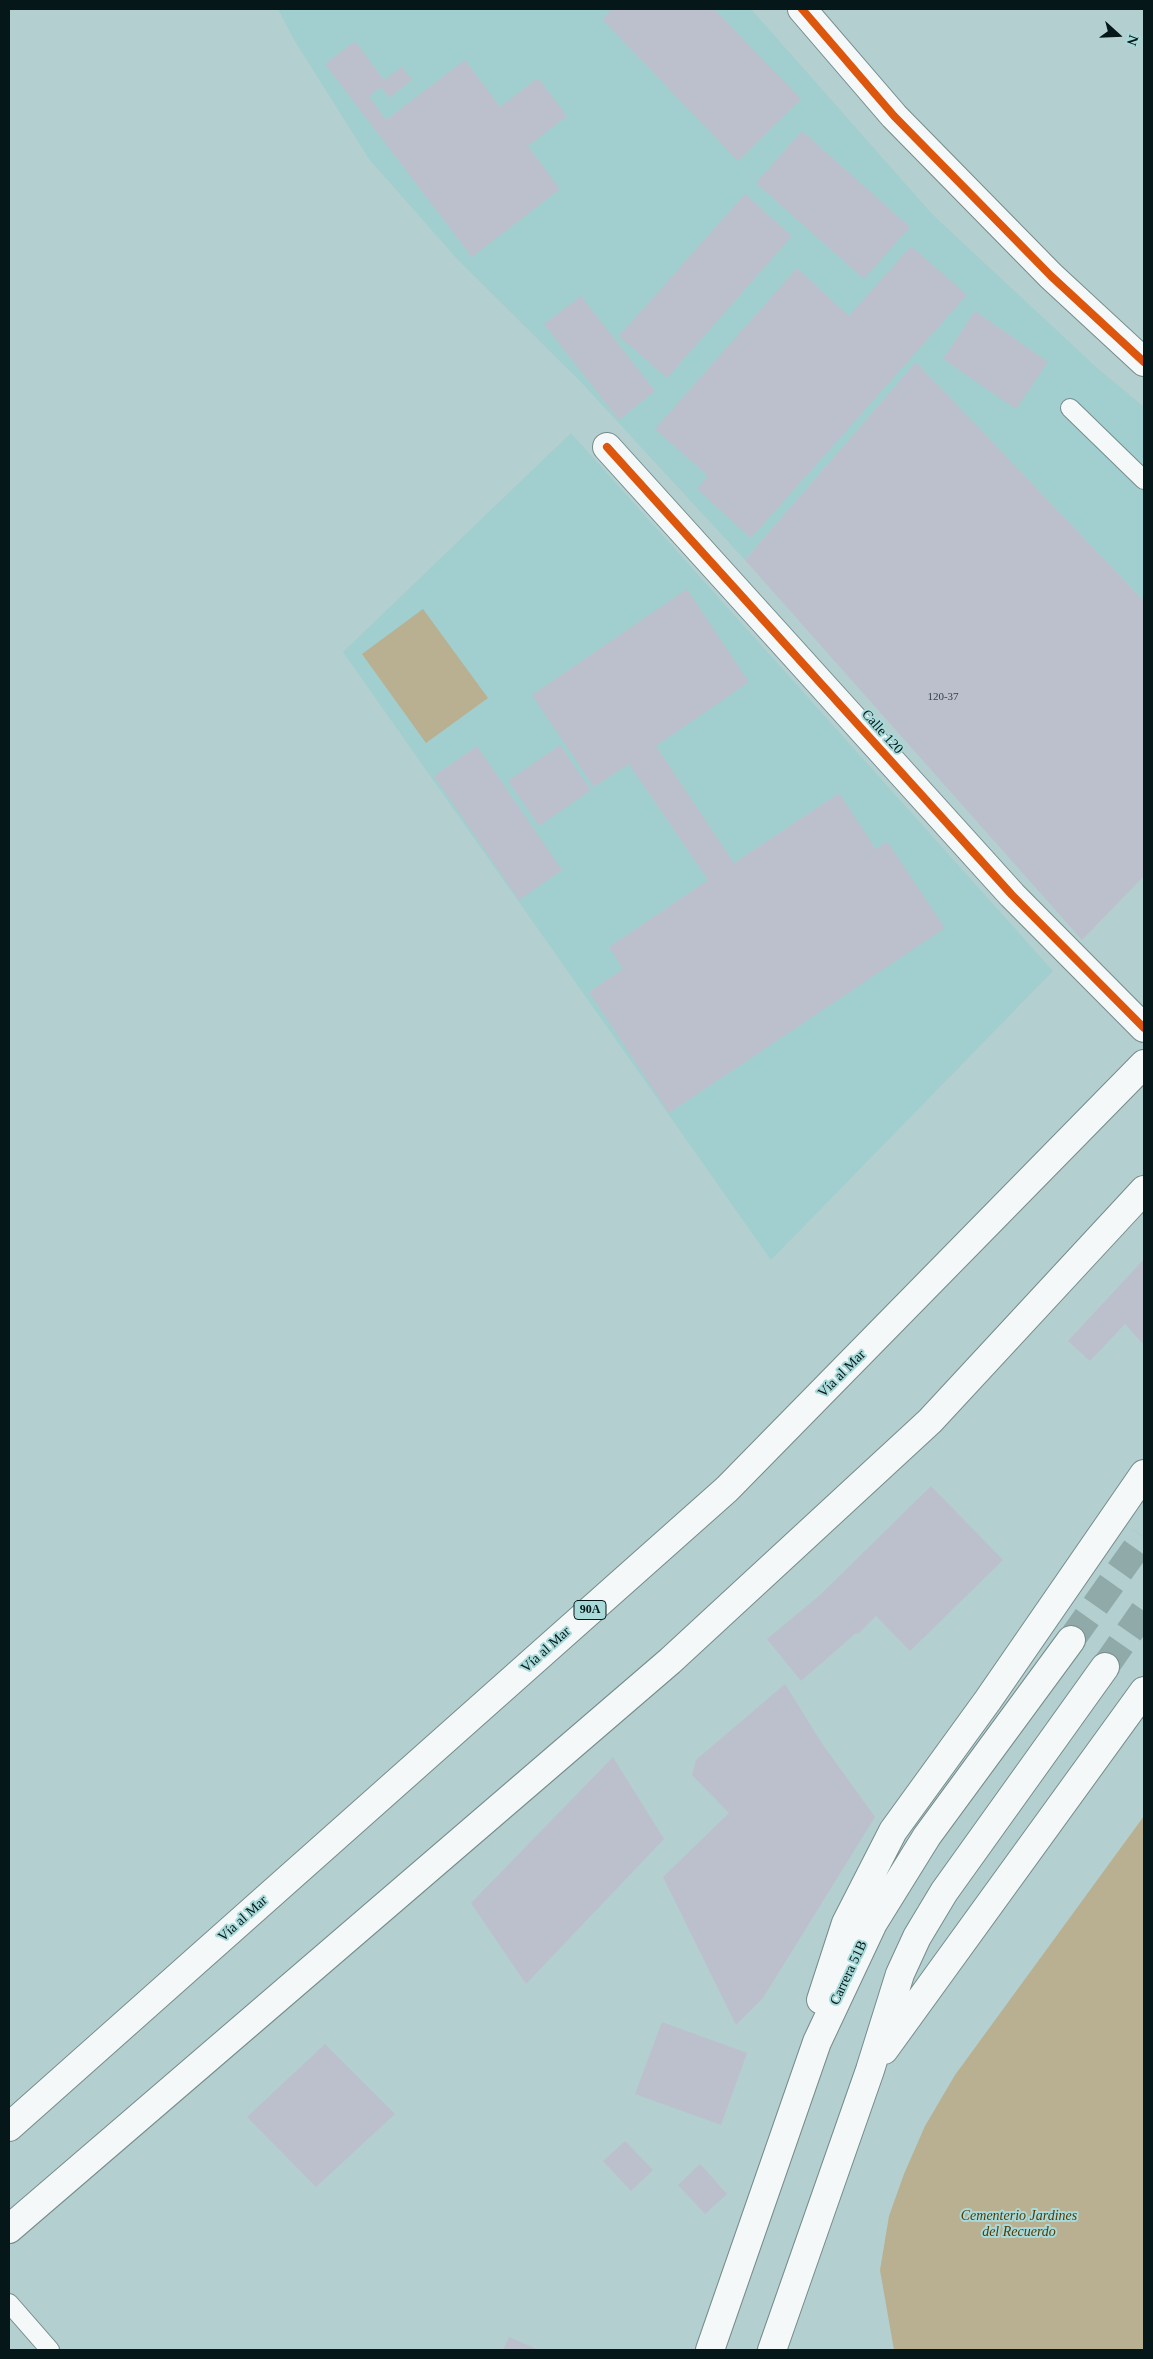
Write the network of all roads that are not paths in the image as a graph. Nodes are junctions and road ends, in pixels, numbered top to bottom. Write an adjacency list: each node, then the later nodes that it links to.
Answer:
1 (802, 9): 2 (main road)
2 (1144, 362)
3 (1070, 408): 5 (lane)
4 (607, 447): 6 (main road, Calle 120)
5 (1144, 480)
6 (1144, 1028)
7 (1144, 1064): 15 (main road, Vía al Mar / 90A)
8 (1144, 1190): 16 (main road)
9 (1144, 1474): 13 (main road)
10 (1072, 1640): 13 (main road, Carrera 51B)
11 (1105, 1667): 14 (main road)
12 (1144, 1691): 14 (main road)
13 (817, 2042): 19 (main road, Carrera 51B)
14 (870, 2070): 20 (main road)
15 (9, 2127)
16 (9, 2229)
17 (9, 2303): 18 (lane)
18 (50, 2350)
19 (710, 2350)
20 (772, 2350)

